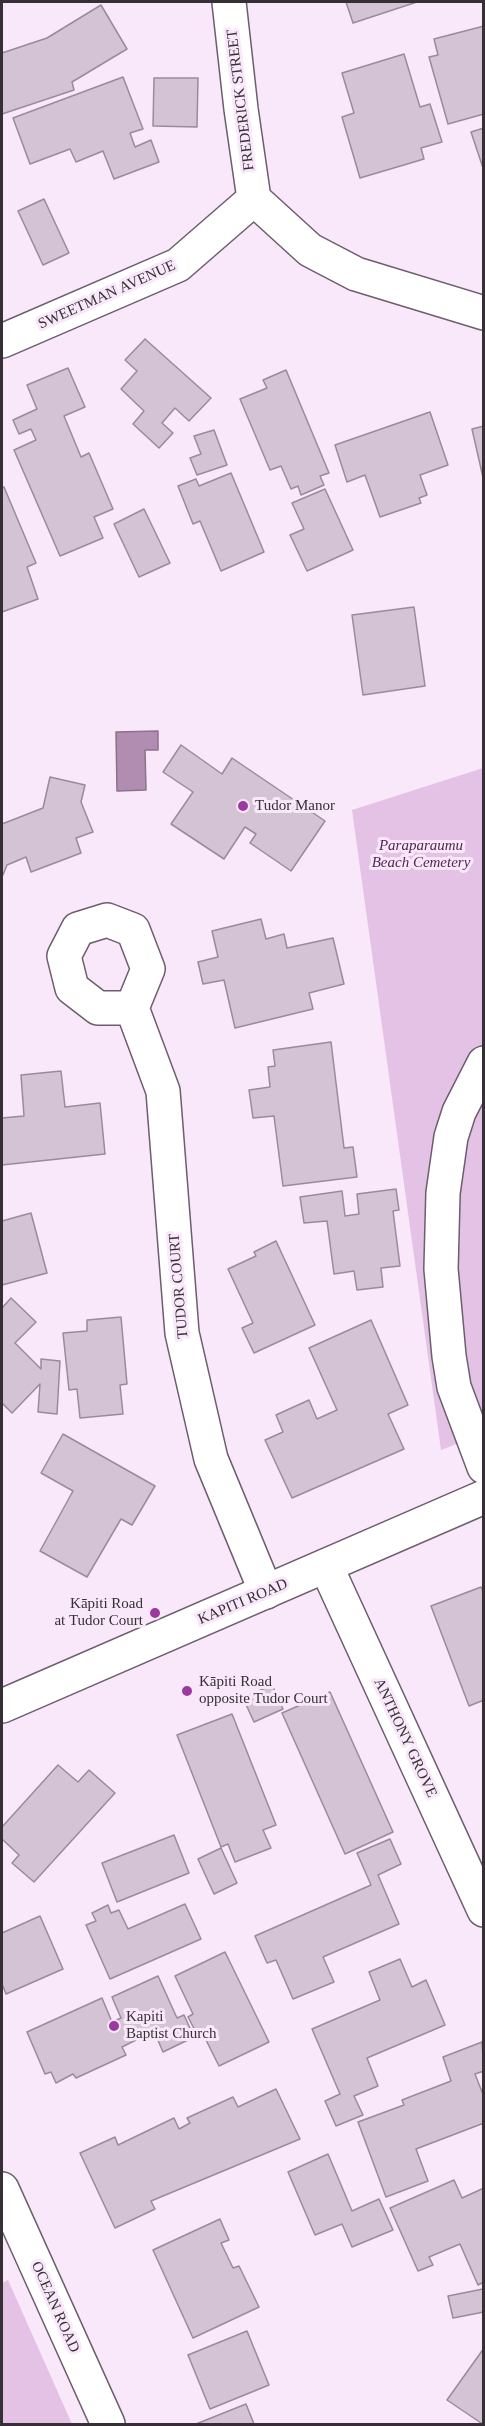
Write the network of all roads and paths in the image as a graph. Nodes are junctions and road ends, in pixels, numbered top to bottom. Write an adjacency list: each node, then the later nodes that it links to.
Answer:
1 (229, 2): 2 (street, FREDERICK STREET)
2 (254, 199): 3 (street); 4 (street, SWEETMAN AVENUE)
3 (483, 313)
4 (2, 341)
5 (132, 1008): 10 (street, TUDOR COURT)
6 (483, 1064): 7 (street)
7 (483, 1467)
8 (483, 1497): 9 (street, KAPITI ROAD)
9 (326, 1566): 10 (street, KAPITI ROAD); 12 (street, ANTHONY GROVE)
10 (266, 1592): 11 (street, KAPITI ROAD)
11 (2, 1706)
12 (483, 1910)
13 (2, 2189): 14 (street, OCEAN ROAD)
14 (108, 2424)

